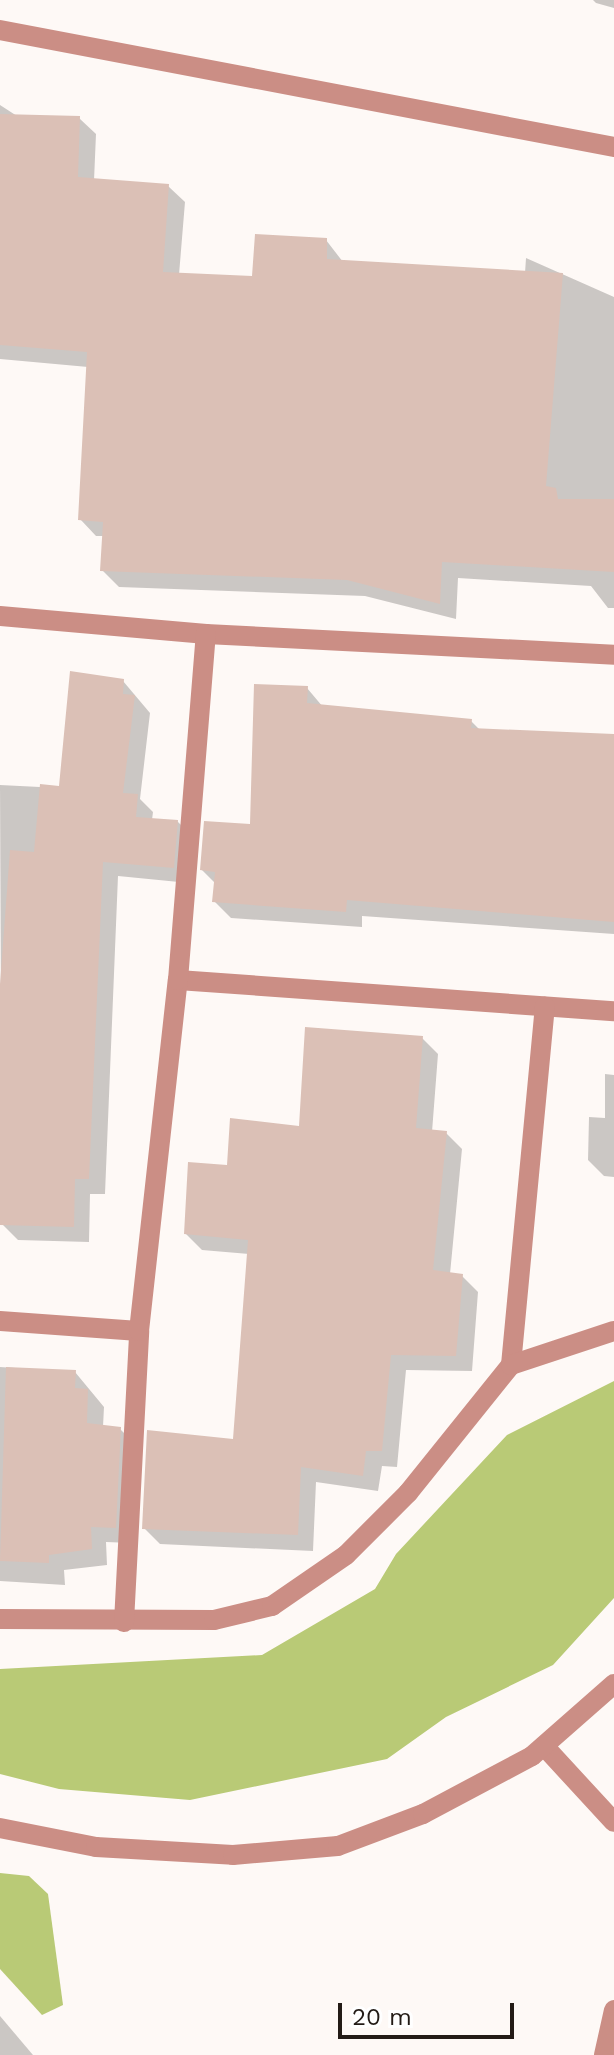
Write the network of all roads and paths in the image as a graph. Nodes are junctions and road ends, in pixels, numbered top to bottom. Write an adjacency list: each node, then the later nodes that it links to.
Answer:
1 (0, 30): 2 (street)
2 (614, 147)
3 (0, 616): 4 (street)
4 (206, 634): 5 (street); 6 (street)
5 (614, 655)
6 (178, 980): 7 (street); 10 (street)
7 (545, 1007): 8 (street); 12 (street)
8 (614, 1011)
9 (0, 1321): 10 (street)
10 (139, 1331): 14 (street)
11 (614, 1331): 12 (street)
12 (511, 1365): 14 (street)
13 (0, 1619): 14 (street)
14 (124, 1622)
15 (614, 1684): 16 (street)
16 (544, 1746): 17 (street); 18 (street)
17 (614, 1822)
18 (0, 1828)
19 (614, 2010): 20 (street)
20 (604, 2055)

